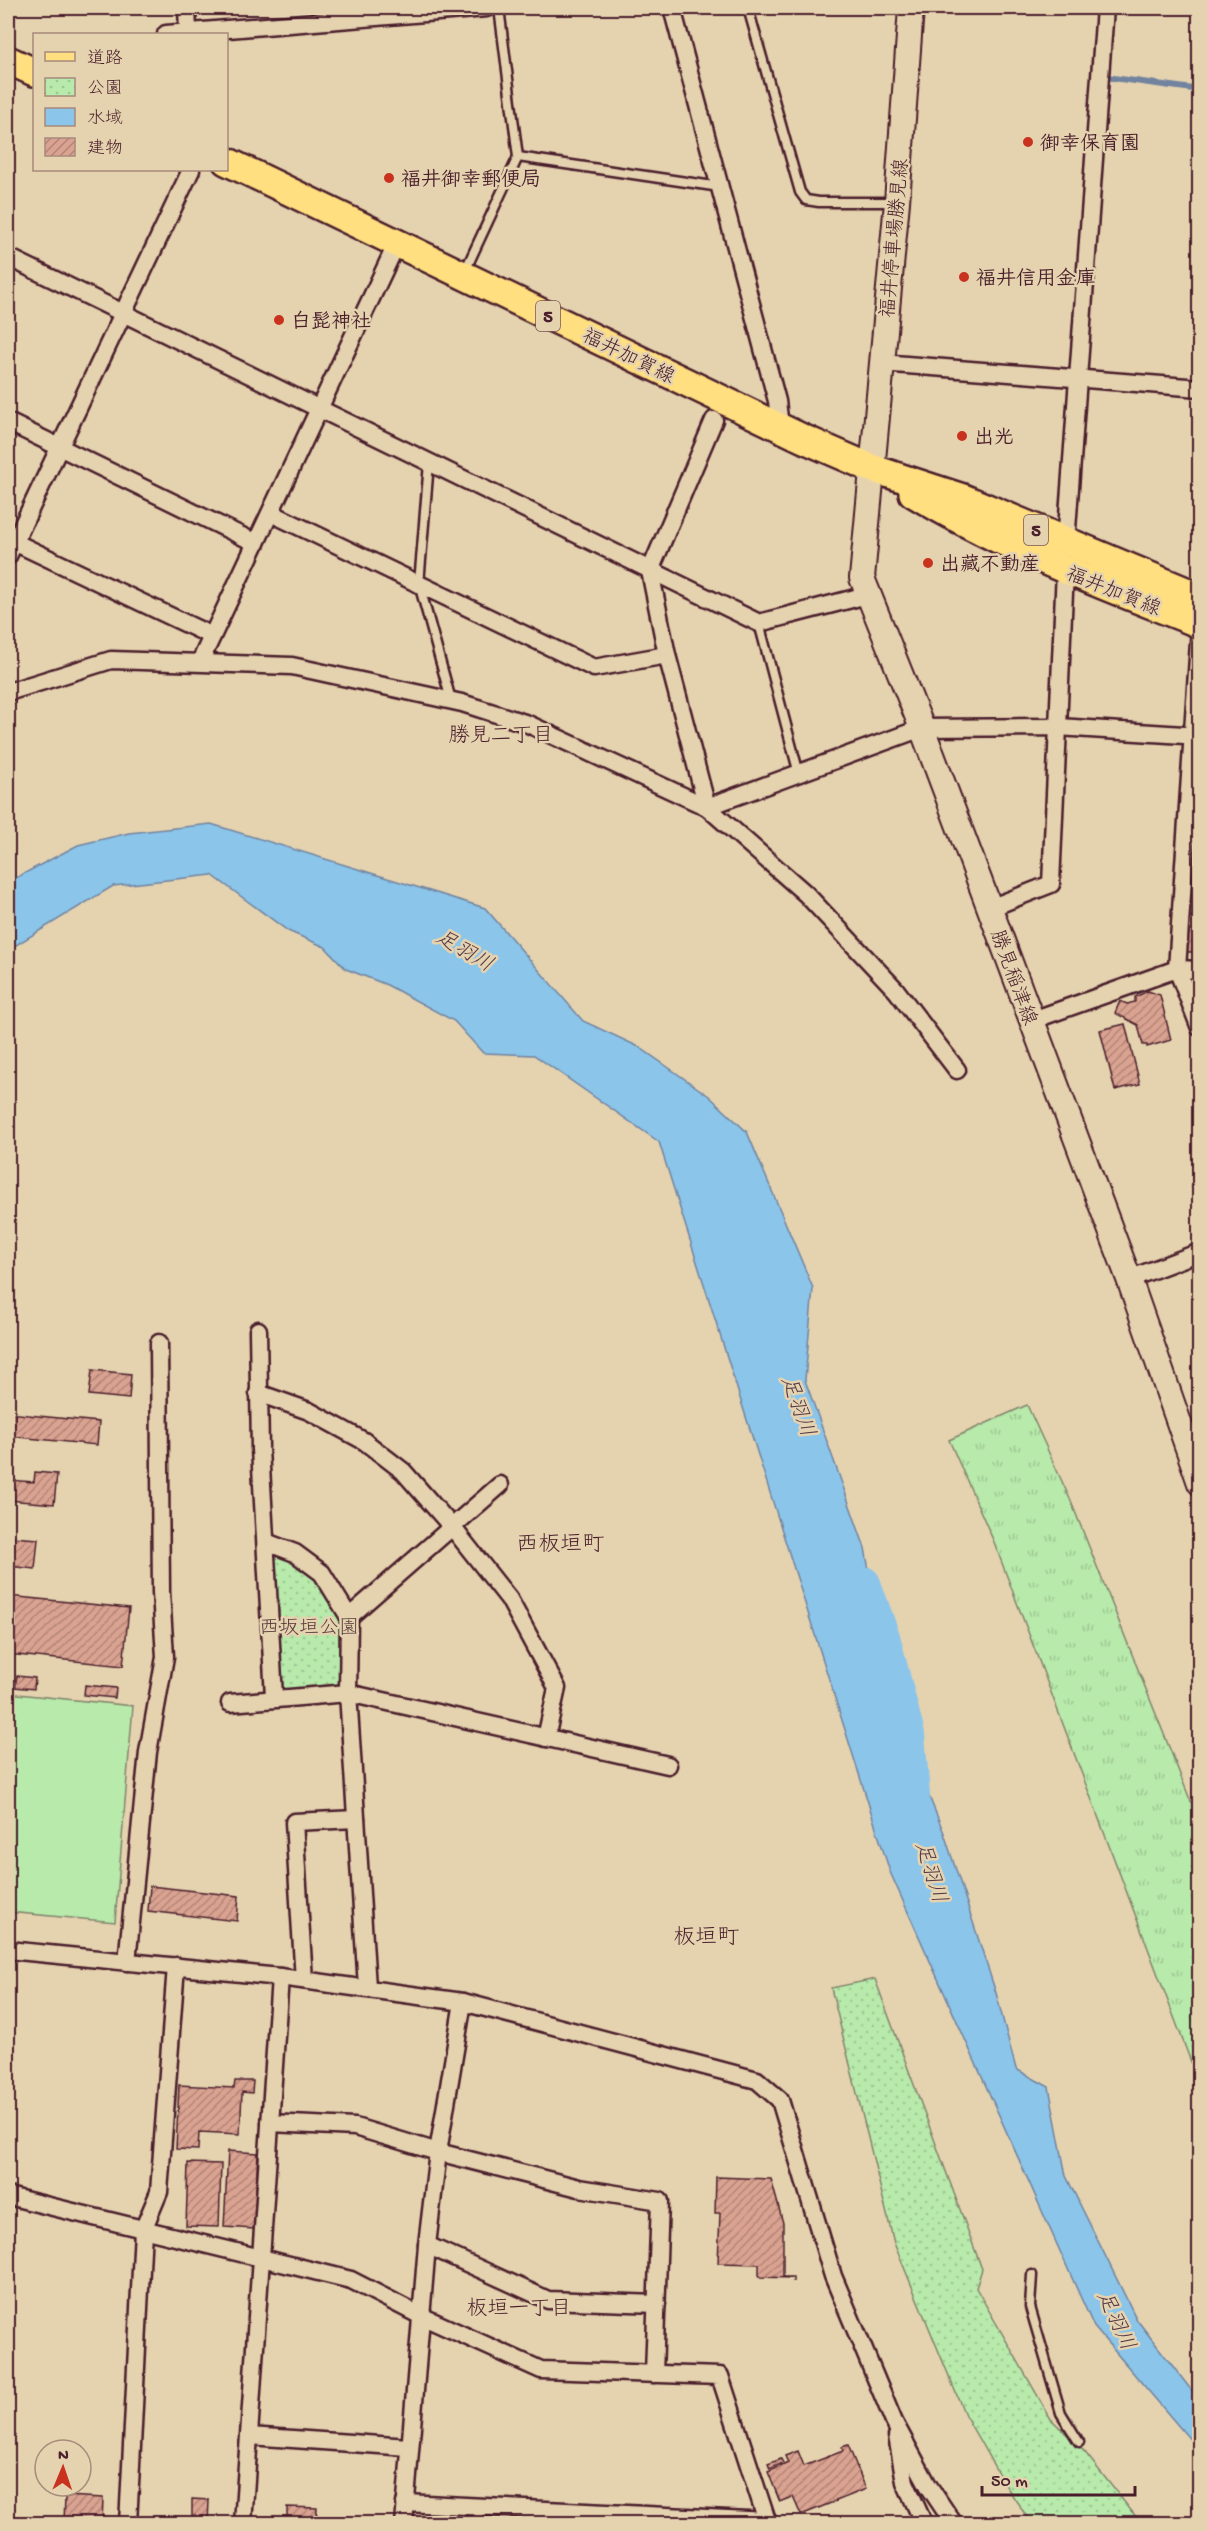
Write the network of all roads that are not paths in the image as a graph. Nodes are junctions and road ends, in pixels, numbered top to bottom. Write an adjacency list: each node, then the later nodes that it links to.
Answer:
1 (187, 8): 9 (street)
2 (487, 8): 8 (street)
3 (499, 8): 11 (lane)
4 (672, 8): 14 (street)
5 (748, 8): 15 (lane)
6 (911, 8): 15 (main road, 福井停車場勝見線)
7 (1105, 8): 21 (street)
8 (420, 10): 9 (street)
9 (188, 32): 10 (street)
10 (177, 33)
11 (518, 157): 14 (lane); 18 (lane)
12 (228, 162): 16 (main road, 福井加賀線 / 5)
13 (191, 171): 19 (street)
14 (720, 187): 26 (street)
15 (897, 202): 20 (main road, 福井停車場勝見線)
16 (397, 243): 18 (main road, 福井加賀線 / 5); 23 (street)
17 (8, 257): 19 (street)
18 (463, 275): 26 (main road, 福井加賀線 / 5)
19 (123, 313): 23 (street); 27 (street)
20 (881, 363): 21 (street); 29 (main road, 福井停車場勝見線)
21 (1079, 378): 22 (street); 32 (street)
22 (1200, 388)
23 (319, 409): 28 (street); 30 (street)
24 (714, 420): 35 (street)
25 (8, 422): 27 (street)
26 (780, 427): 29 (main road, 福井加賀線 / 5)
27 (59, 447): 31 (street); 33 (street)
28 (429, 463): 35 (street); 36 (lane)
29 (871, 468): 32 (main road, 福井加賀線 / 5); 34 (main road, 福井加賀線 / 5); 37 (main road, 勝見稲津線)
30 (271, 513): 31 (street); 36 (street)
31 (256, 543): 41 (street)
32 (1066, 543): 38 (main road, 福井加賀線 / 5)
33 (11, 549): 41 (street)
34 (1065, 570): 40 (main road, 福井加賀線 / 5); 46 (street)
35 (650, 571): 39 (street); 42 (street)
36 (419, 584): 42 (street); 45 (lane)
37 (867, 595): 39 (street); 47 (main road, 勝見稲津線)
38 (1200, 597)
39 (759, 623): 49 (lane)
40 (1200, 626): 48 (street)
41 (212, 636): 43 (street)
42 (667, 655): 50 (street)
43 (200, 662): 44 (street); 45 (street)
44 (8, 692)
45 (451, 700): 50 (street)
46 (1058, 727): 47 (street); 48 (street); 51 (street)
47 (922, 728): 49 (street); 51 (main road, 勝見稲津線)
48 (1196, 736): 52 (street)
49 (798, 774): 50 (street)
50 (707, 807): 56 (street)
51 (990, 908): 54 (main road, 勝見稲津線)
52 (1177, 969): 53 (street); 54 (street); 55 (street)
53 (1200, 970)
54 (1030, 1021): 58 (main road, 勝見稲津線)
55 (1200, 1028)
56 (957, 1070)
57 (1200, 1252): 58 (street)
58 (1129, 1279): 62 (main road, 勝見稲津線)
59 (258, 1330): 61 (street)
60 (159, 1343): 74 (street)
61 (258, 1393): 64 (street); 65 (street)
62 (1200, 1483)
63 (500, 1485): 64 (street)
64 (453, 1528): 66 (street); 70 (street)
65 (266, 1542): 66 (street); 68 (street)
66 (349, 1617): 67 (street)
67 (348, 1693): 68 (street); 70 (street); 72 (street)
68 (274, 1697): 69 (street)
69 (230, 1703)
70 (546, 1738): 71 (street)
71 (668, 1765)
72 (356, 1819): 77 (street); 78 (street)
73 (8, 1950): 74 (street)
74 (127, 1962): 75 (street)
75 (176, 1966): 76 (street); 83 (street)
76 (280, 1977): 77 (street); 80 (street)
77 (304, 1980): 78 (street)
78 (367, 1987): 79 (street)
79 (463, 2002): 81 (street); 90 (street)
80 (270, 2123): 81 (street); 85 (street)
81 (438, 2152): 84 (street); 87 (street)
82 (8, 2196): 83 (street)
83 (143, 2230): 85 (street); 97 (street)
84 (427, 2245): 87 (street); 88 (street)
85 (261, 2259): 88 (street); 91 (street)
86 (1032, 2275): 92 (lane)
87 (657, 2304): 89 (street)
88 (419, 2315): 89 (street); 93 (street)
89 (654, 2374): 96 (street)
90 (894, 2422): 100 (street); 101 (street)
91 (249, 2436): 93 (street); 98 (street)
92 (1079, 2442)
93 (410, 2447): 94 (street)
94 (405, 2503): 95 (street); 99 (street)
95 (479, 2515): 96 (street)
96 (768, 2522)
97 (128, 2523)
98 (243, 2523)
99 (404, 2523)
100 (924, 2523)
101 (954, 2523)

